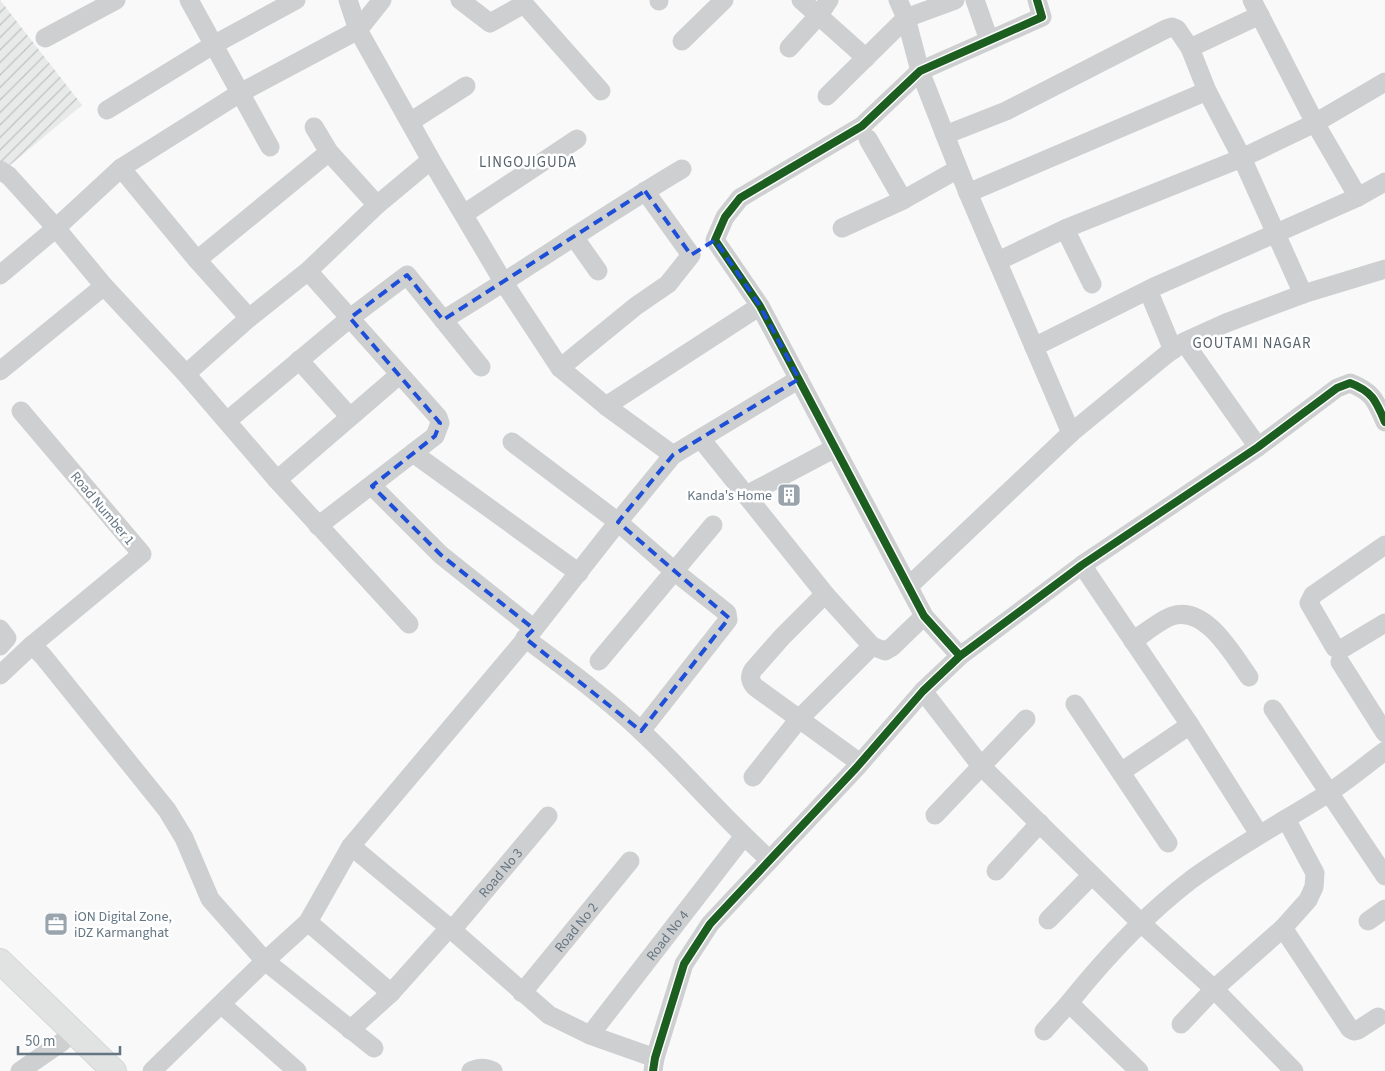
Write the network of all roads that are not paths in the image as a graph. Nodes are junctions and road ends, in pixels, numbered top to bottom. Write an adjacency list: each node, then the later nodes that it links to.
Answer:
1 (116, 0): 17 (street)
2 (189, 0): 20 (street)
3 (296, 0): 20 (street)
4 (348, 0): 16 (street)
5 (382, 0): 16 (street)
6 (460, 0): 27 (street)
7 (724, 0): 19 (street)
8 (801, 0): 13 (street)
9 (898, 0): 15 (street)
10 (955, 0): 15 (street)
11 (975, 0): 18 (street)
12 (1037, 0): 18 (street)
13 (824, 7): 21 (street); 23 (street)
14 (1256, 8): 22 (street); 33 (street)
15 (906, 18): 23 (street); 24 (street)
16 (358, 30): 29 (street); 32 (street)
17 (45, 38)
18 (990, 40): 24 (street)
19 (682, 41)
20 (213, 45): 29 (street); 31 (street)
21 (789, 48)
22 (1190, 48): 28 (street); 35 (street)
23 (866, 58): 30 (street)
24 (920, 70): 35 (street); 58 (street)
25 (1385, 82): 33 (street)
26 (466, 86): 32 (street)
27 (601, 91)
28 (1207, 91): 40 (street); 48 (street)
29 (240, 93): 38 (street); 42 (street)
30 (827, 96)
31 (107, 110)
32 (410, 122): 41 (street)
33 (1315, 123): 40 (street); 49 (street)
34 (314, 127): 39 (street)
35 (945, 135): 44 (street)
36 (577, 139): 52 (street)
37 (868, 139): 50 (street)
38 (270, 147)
39 (329, 152): 51 (street); 60 (street)
40 (1242, 158): 55 (street); 56 (street)
41 (431, 160): 51 (street); 52 (street)
42 (121, 168): 53 (street); 60 (street)
43 (682, 169): 47 (street)
44 (958, 169): 48 (street); 50 (street)
45 (0, 170): 53 (street)
46 (1385, 182): 49 (street)
47 (645, 191): 57 (street); 59 (street)
48 (968, 193): 61 (street)
49 (1358, 197): 56 (street)
50 (903, 200): 54 (street)
51 (378, 205): 63 (street)
52 (464, 214): 66 (street)
53 (56, 228): 65 (street); 68 (street)
54 (842, 228)
55 (1065, 229): 61 (street); 67 (street)
56 (1276, 234): 69 (street); 70 (street)
57 (574, 237): 64 (street); 66 (street)
58 (715, 240): 59 (street); 71 (street)
59 (691, 255): 79 (street)
60 (197, 260): 72 (street)
61 (998, 261): 76 (street)
62 (1385, 269): 70 (street)
63 (308, 271): 72 (street); 73 (street)
64 (598, 271)
65 (0, 275)
66 (504, 283): 74 (street); 79 (street)
67 (1092, 284)
68 (104, 286): 80 (street); 81 (street)
69 (1148, 290): 75 (street); 76 (street)
70 (1303, 294): 75 (street)
71 (760, 306): 83 (street); 84 (street)
72 (249, 318): 81 (street)
73 (350, 318): 74 (street); 77 (street); 82 (street)
74 (443, 320): 78 (street)
75 (1179, 346): 89 (street); 92 (street)
76 (1034, 347): 89 (street)
77 (299, 360): 86 (street); 87 (street)
78 (481, 367)
79 (560, 368): 84 (street)
80 (0, 371)
81 (186, 374): 87 (street)
82 (399, 375): 86 (street); 94 (street)
83 (799, 379): 90 (street); 93 (street)
84 (606, 406): 95 (street)
85 (21, 411): 114 (street, Road Number 1)
86 (350, 417): 96 (street)
87 (227, 421): 96 (street)
88 (1385, 422): 92 (street)
89 (1071, 433): 106 (street)
90 (702, 439): 95 (street); 107 (street)
91 (512, 442): 99 (street)
92 (1258, 447): 103 (street)
93 (835, 448): 98 (street); 106 (street)
94 (413, 453): 97 (street); 105 (street)
95 (673, 455): 99 (street)
96 (277, 480): 101 (street)
97 (372, 486): 101 (street); 112 (street)
98 (754, 491)
99 (618, 522): 104 (street); 105 (street)
100 (713, 525): 104 (street)
101 (318, 526): 110 (street)
102 (1385, 545): 109 (street)
103 (1082, 565): 113 (street); 117 (street)
104 (674, 571): 118 (street); 128 (street)
105 (578, 574): 112 (street)
106 (909, 586): 108 (street)
107 (825, 594): 116 (street); 126 (street)
108 (924, 616): 116 (street); 117 (street)
109 (1385, 623)
110 (409, 624)
111 (0, 630): 115 (street)
112 (530, 633): 128 (street); 143 (street)
113 (1133, 641): 121 (street); 127 (street)
114 (32, 645): 120 (street, Road Number 1); 157 (street)
115 (0, 646)
116 (872, 646): 126 (street)
117 (960, 656): 122 (street)
118 (599, 660)
119 (1340, 662): 129 (street)
120 (0, 675)
121 (1249, 677)
122 (923, 691): 131 (street); 132 (street)
123 (1075, 704): 133 (street)
124 (1273, 709): 135 (street)
125 (1026, 718): 132 (street)
126 (799, 719): 131 (street); 134 (street)
127 (1190, 725): 133 (street); 140 (street)
128 (641, 731): 141 (street)
129 (1385, 733)
130 (1385, 751): 135 (street)
131 (860, 763): 144 (street)
132 (981, 766): 136 (street); 139 (street)
133 (1121, 772): 142 (street)
134 (753, 777)
135 (1329, 792): 138 (street); 148 (street)
136 (934, 815)
137 (548, 816): 155 (street, Road No 3)
138 (1286, 819): 140 (street); 154 (street)
139 (1040, 823): 146 (street); 147 (street)
140 (1260, 834): 153 (street)
141 (744, 836): 144 (street); 168 (street, Road No 4)
142 (1168, 843)
143 (351, 846): 152 (street); 155 (street)
144 (770, 860): 171 (street)
145 (630, 861): 161 (street, Road No 2)
146 (996, 871)
147 (1092, 875): 150 (street); 153 (street)
148 (1385, 876)
149 (1385, 910): 151 (street)
150 (1048, 920)
151 (1368, 921)
152 (308, 922): 157 (street); 160 (street)
153 (1141, 923): 159 (street); 162 (street)
154 (1283, 928): 159 (street); 164 (street)
155 (451, 929): 160 (street, Road No 3); 161 (street)
156 (0, 961): 174 (main road)
157 (265, 962): 163 (street); 166 (street)
158 (0, 982): 169 (main road)
159 (1214, 989): 165 (street); 180 (street)
160 (391, 993): 166 (street, Road No 3)
161 (522, 993): 168 (street)
162 (1069, 1003): 167 (street); 179 (street)
163 (222, 1005): 175 (street); 176 (street)
164 (1383, 1019)
165 (1181, 1024)
166 (350, 1030): 170 (street)
167 (1044, 1031)
168 (590, 1034): 171 (street)
169 (62, 1042): 172 (street); 173 (main road)
170 (374, 1048)
171 (654, 1065)
172 (20, 1071)
173 (92, 1071)
174 (114, 1071)
175 (152, 1071)
176 (297, 1071)
177 (471, 1071): 178 (street)
178 (493, 1071)
179 (1138, 1071)
180 (1294, 1071)

